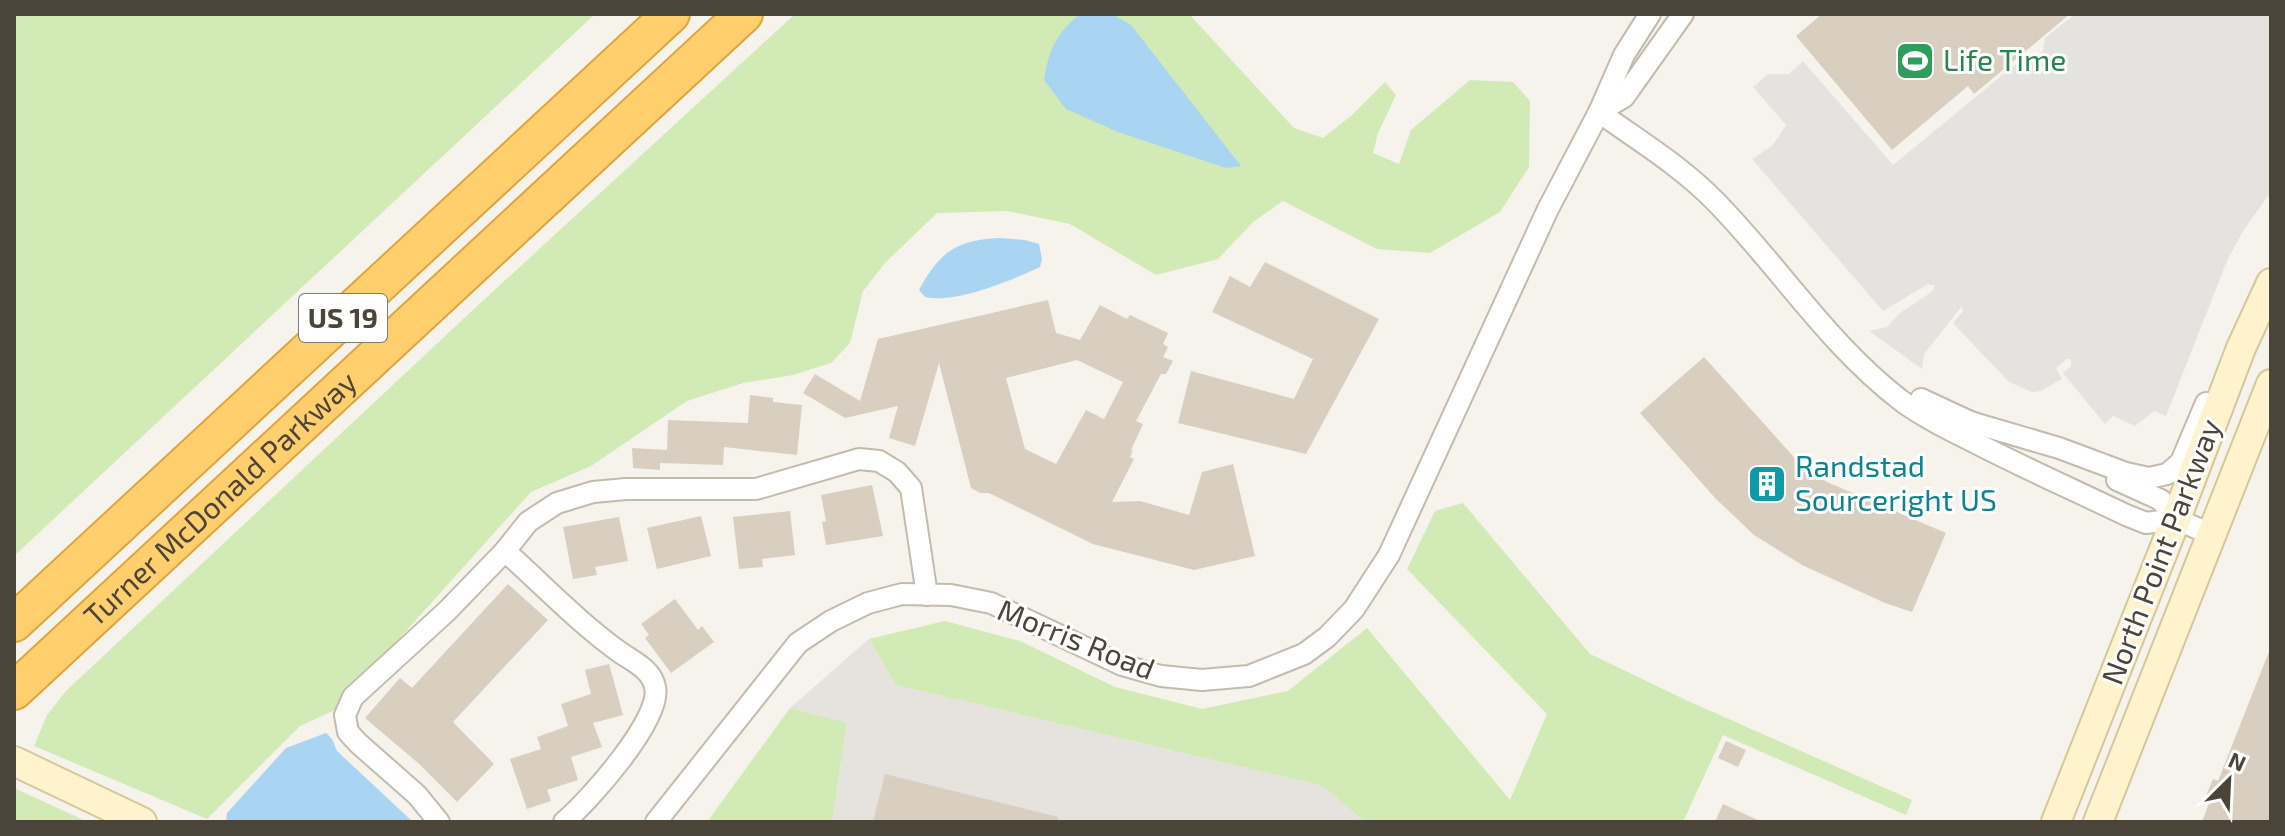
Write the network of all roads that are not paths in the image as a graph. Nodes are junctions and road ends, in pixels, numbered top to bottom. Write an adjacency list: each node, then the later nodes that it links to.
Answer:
1 (671, 14): 15 (highway, Turner McDonald Parkway / US 19)
2 (744, 14): 16 (highway, Turner McDonald Parkway / US 19)
3 (1650, 14): 5 (street, Morris Road)
4 (1683, 14): 5 (street, Morris Road)
5 (1599, 112): 9 (street); 14 (street, Morris Road)
6 (2271, 283): 7 (street, North Point Parkway)
7 (2241, 348): 10 (street); 11 (street, North Point Parkway)
8 (2271, 384): 12 (street, North Point Parkway)
9 (1891, 390): 10 (street); 11 (street)
10 (1967, 421): 11 (street)
11 (2176, 519): 12 (street); 22 (street, North Point Parkway)
12 (2210, 534): 23 (street, North Point Parkway)
13 (505, 551): 14 (street); 19 (street); 20 (street)
14 (927, 595): 21 (street, Morris Road)
15 (14, 623)
16 (14, 691)
17 (14, 761): 18 (street)
18 (142, 822)
19 (439, 822)
20 (564, 822)
21 (656, 822)
22 (2056, 822)
23 (2098, 822)

